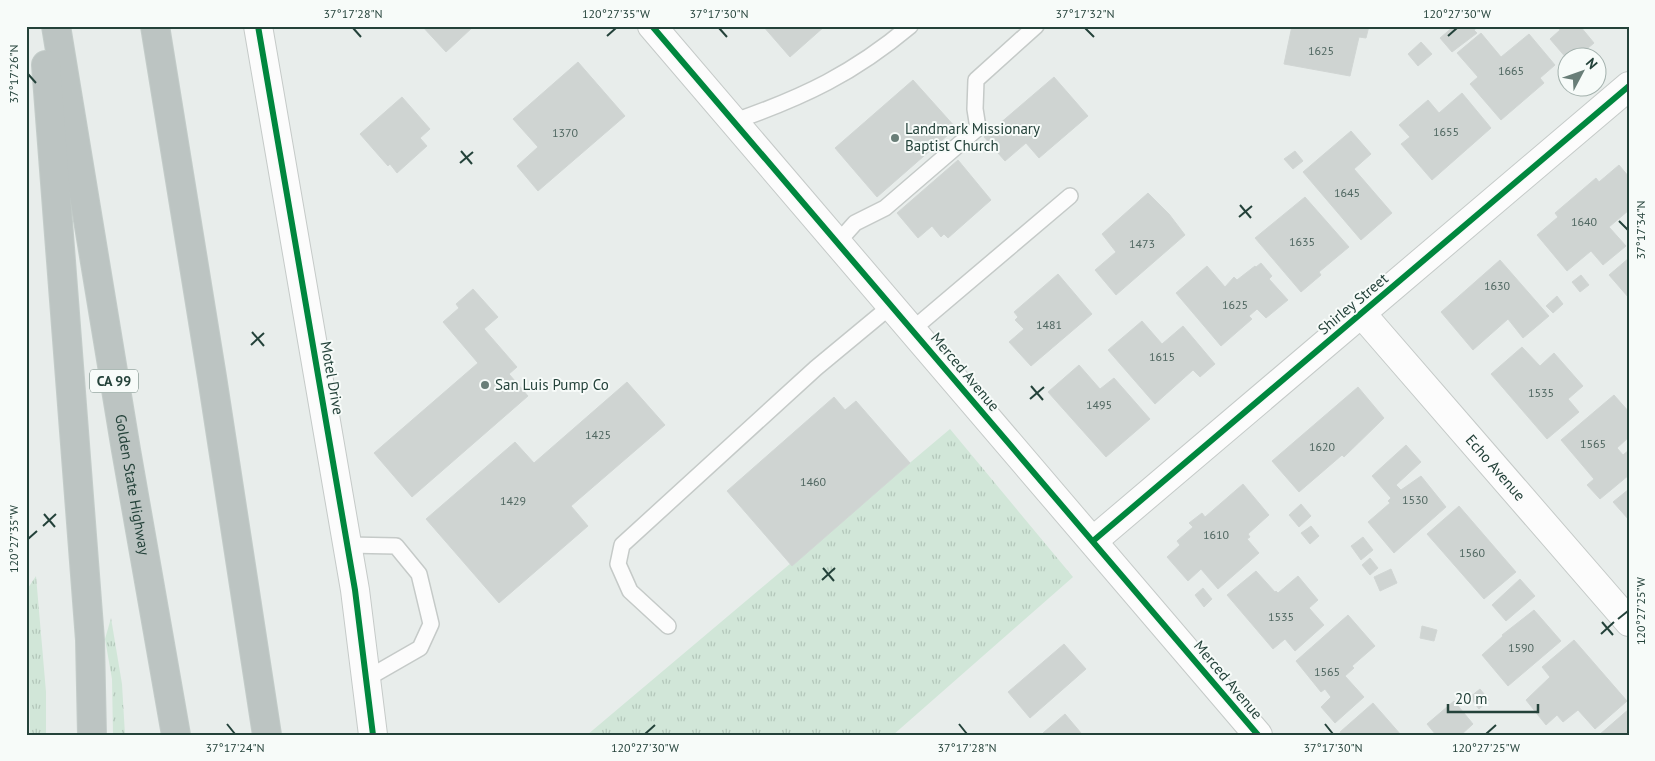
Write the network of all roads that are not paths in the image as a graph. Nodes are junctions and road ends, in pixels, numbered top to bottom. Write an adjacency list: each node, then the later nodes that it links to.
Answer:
1 (43, 26): 20 (highway)
2 (56, 26): 21 (highway, Golden State Highway / CA 99)
3 (155, 26): 22 (highway)
4 (258, 26): 16 (street, Motel Drive)
5 (652, 26): 9 (street, Merced Avenue)
6 (910, 26): 9 (lane)
7 (1036, 26): 11 (lane)
8 (1629, 86): 13 (street, Shirley Street)
9 (735, 121): 11 (street, Merced Avenue)
10 (1070, 196): 14 (lane)
11 (838, 242): 12 (street, Merced Avenue)
12 (892, 305): 14 (street, Merced Avenue); 18 (lane)
13 (1361, 313): 15 (street, Shirley Street); 17 (street, Echo Avenue)
14 (912, 329): 15 (street, Merced Avenue)
15 (1093, 541): 24 (street, Merced Avenue)
16 (348, 545): 19 (street, Motel Drive); 19 (lane)
17 (1629, 622)
18 (668, 626)
19 (366, 679): 23 (street, Motel Drive)
20 (92, 735)
21 (176, 735)
22 (267, 735)
23 (373, 735)
24 (1258, 735)

